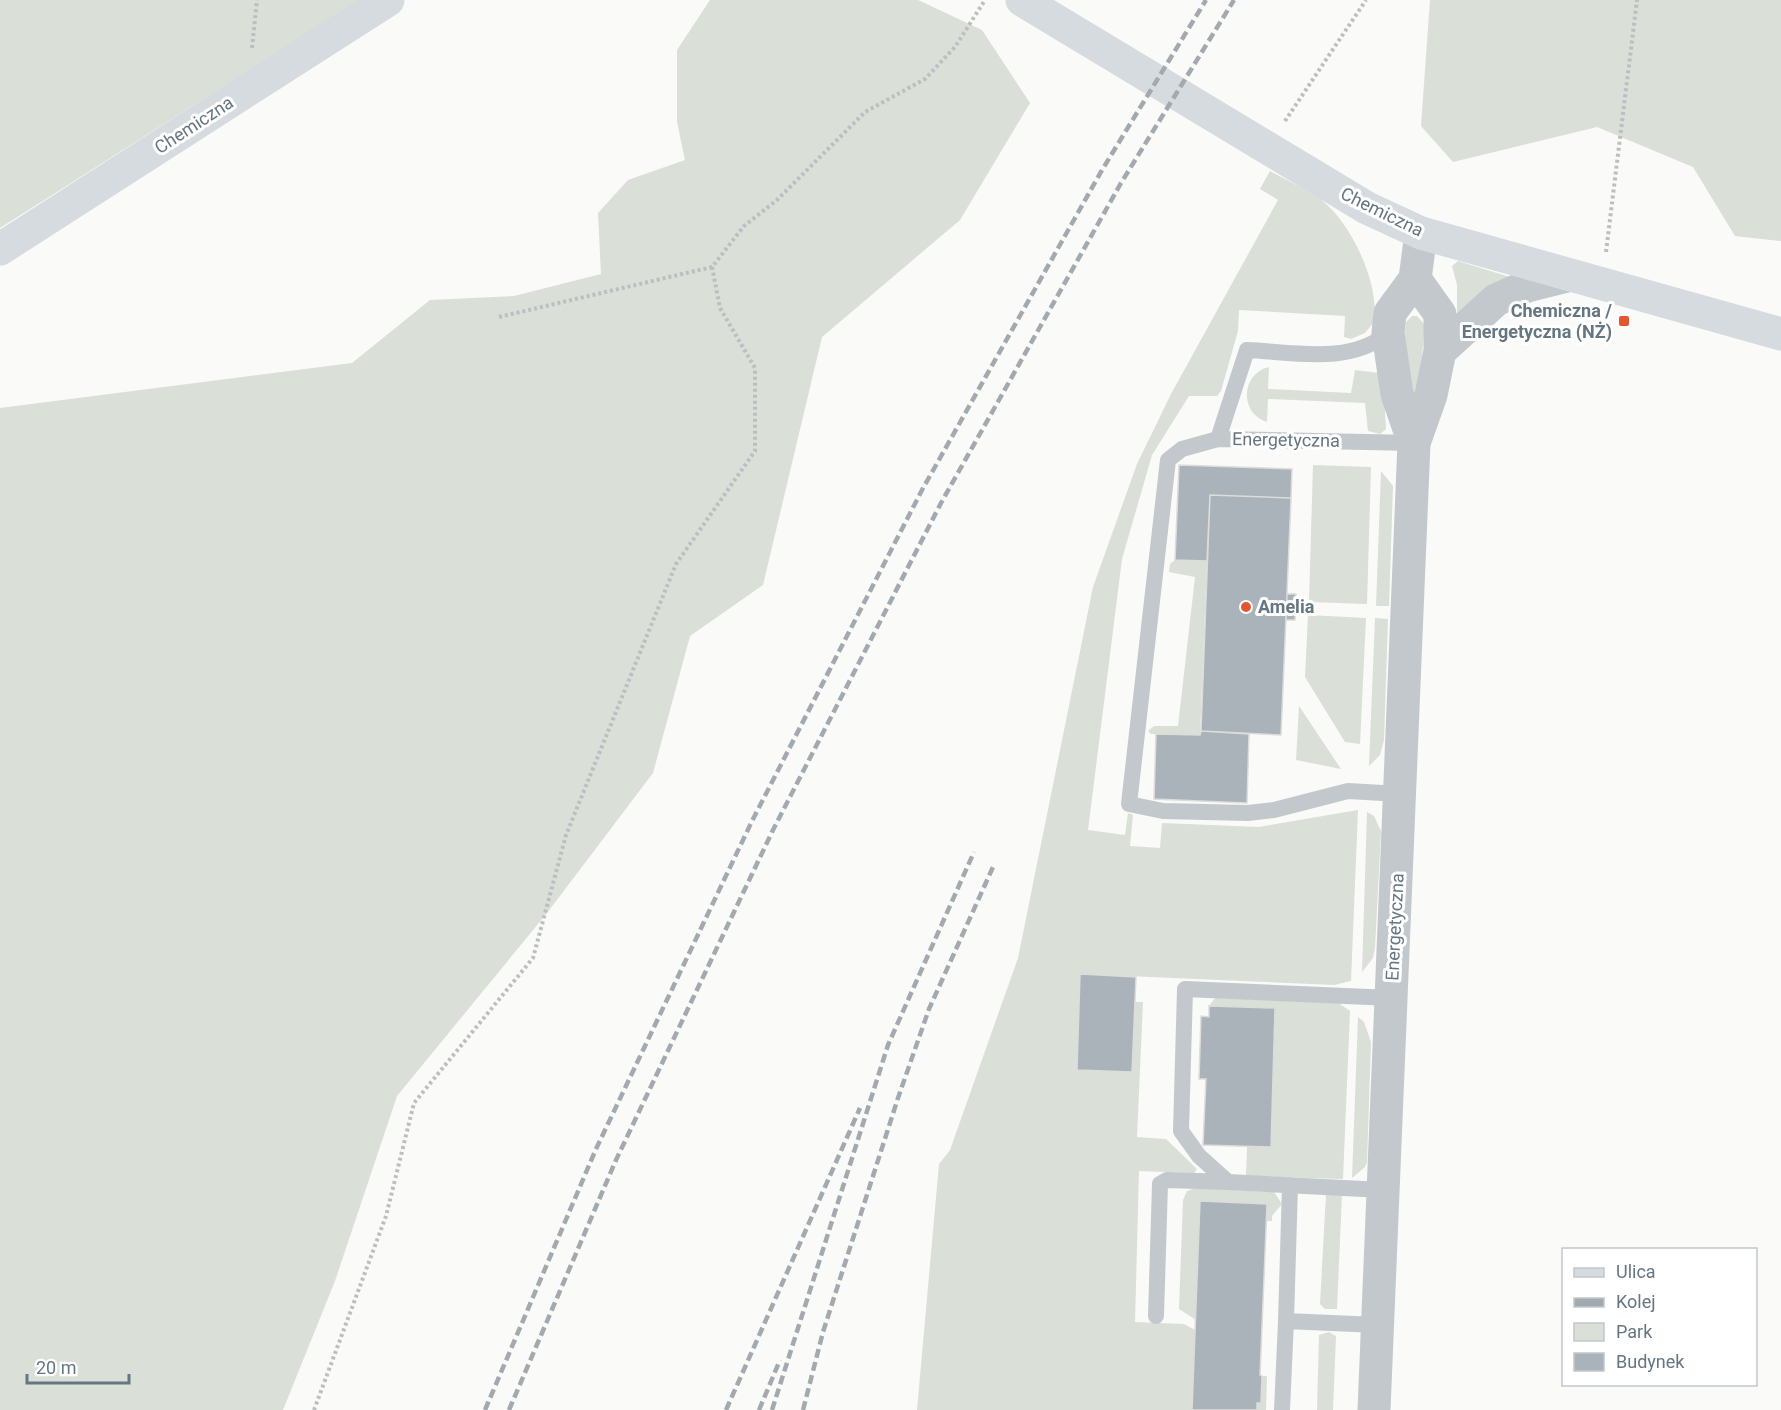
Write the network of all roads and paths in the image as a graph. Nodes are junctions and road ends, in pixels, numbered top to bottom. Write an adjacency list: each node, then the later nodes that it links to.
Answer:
1 (388, 0): 8 (street, Chemiczna)
2 (985, 0): 9 (path)
3 (1022, 0): 6 (street, Chemiczna)
4 (1366, 0): 6 (path)
5 (1637, 0): 12 (path)
6 (1267, 147): 7 (street, Chemiczna)
7 (1421, 233): 10 (street, Chemiczna); 11 (street, Energetyczna)
8 (0, 249)
9 (711, 267): 13 (path); 27 (path)
10 (1567, 276): 12 (street, Chemiczna); 16 (street)
11 (1415, 279): 14 (street, Energetyczna); 16 (street, Energetyczna)
12 (1602, 286): 15 (street, Chemiczna)
13 (500, 317)
14 (1388, 333): 17 (lane, Energetyczna); 18 (street, Energetyczna)
15 (1781, 334)
16 (1440, 351): 18 (street, Energetyczna)
17 (1218, 439): 18 (lane, Energetyczna); 19 (lane)
18 (1414, 443): 19 (street, Energetyczna)
19 (1400, 794): 20 (street, Energetyczna)
20 (1392, 998): 21 (lane); 23 (street, Energetyczna)
21 (1228, 1182): 22 (lane); 24 (lane)
22 (1290, 1185): 23 (lane); 25 (lane)
23 (1383, 1190): 26 (street, Energetyczna)
24 (1156, 1316)
25 (1286, 1321): 26 (lane); 28 (lane)
26 (1377, 1325): 29 (street, Energetyczna)
27 (314, 1410)
28 (1282, 1410)
29 (1374, 1410)

